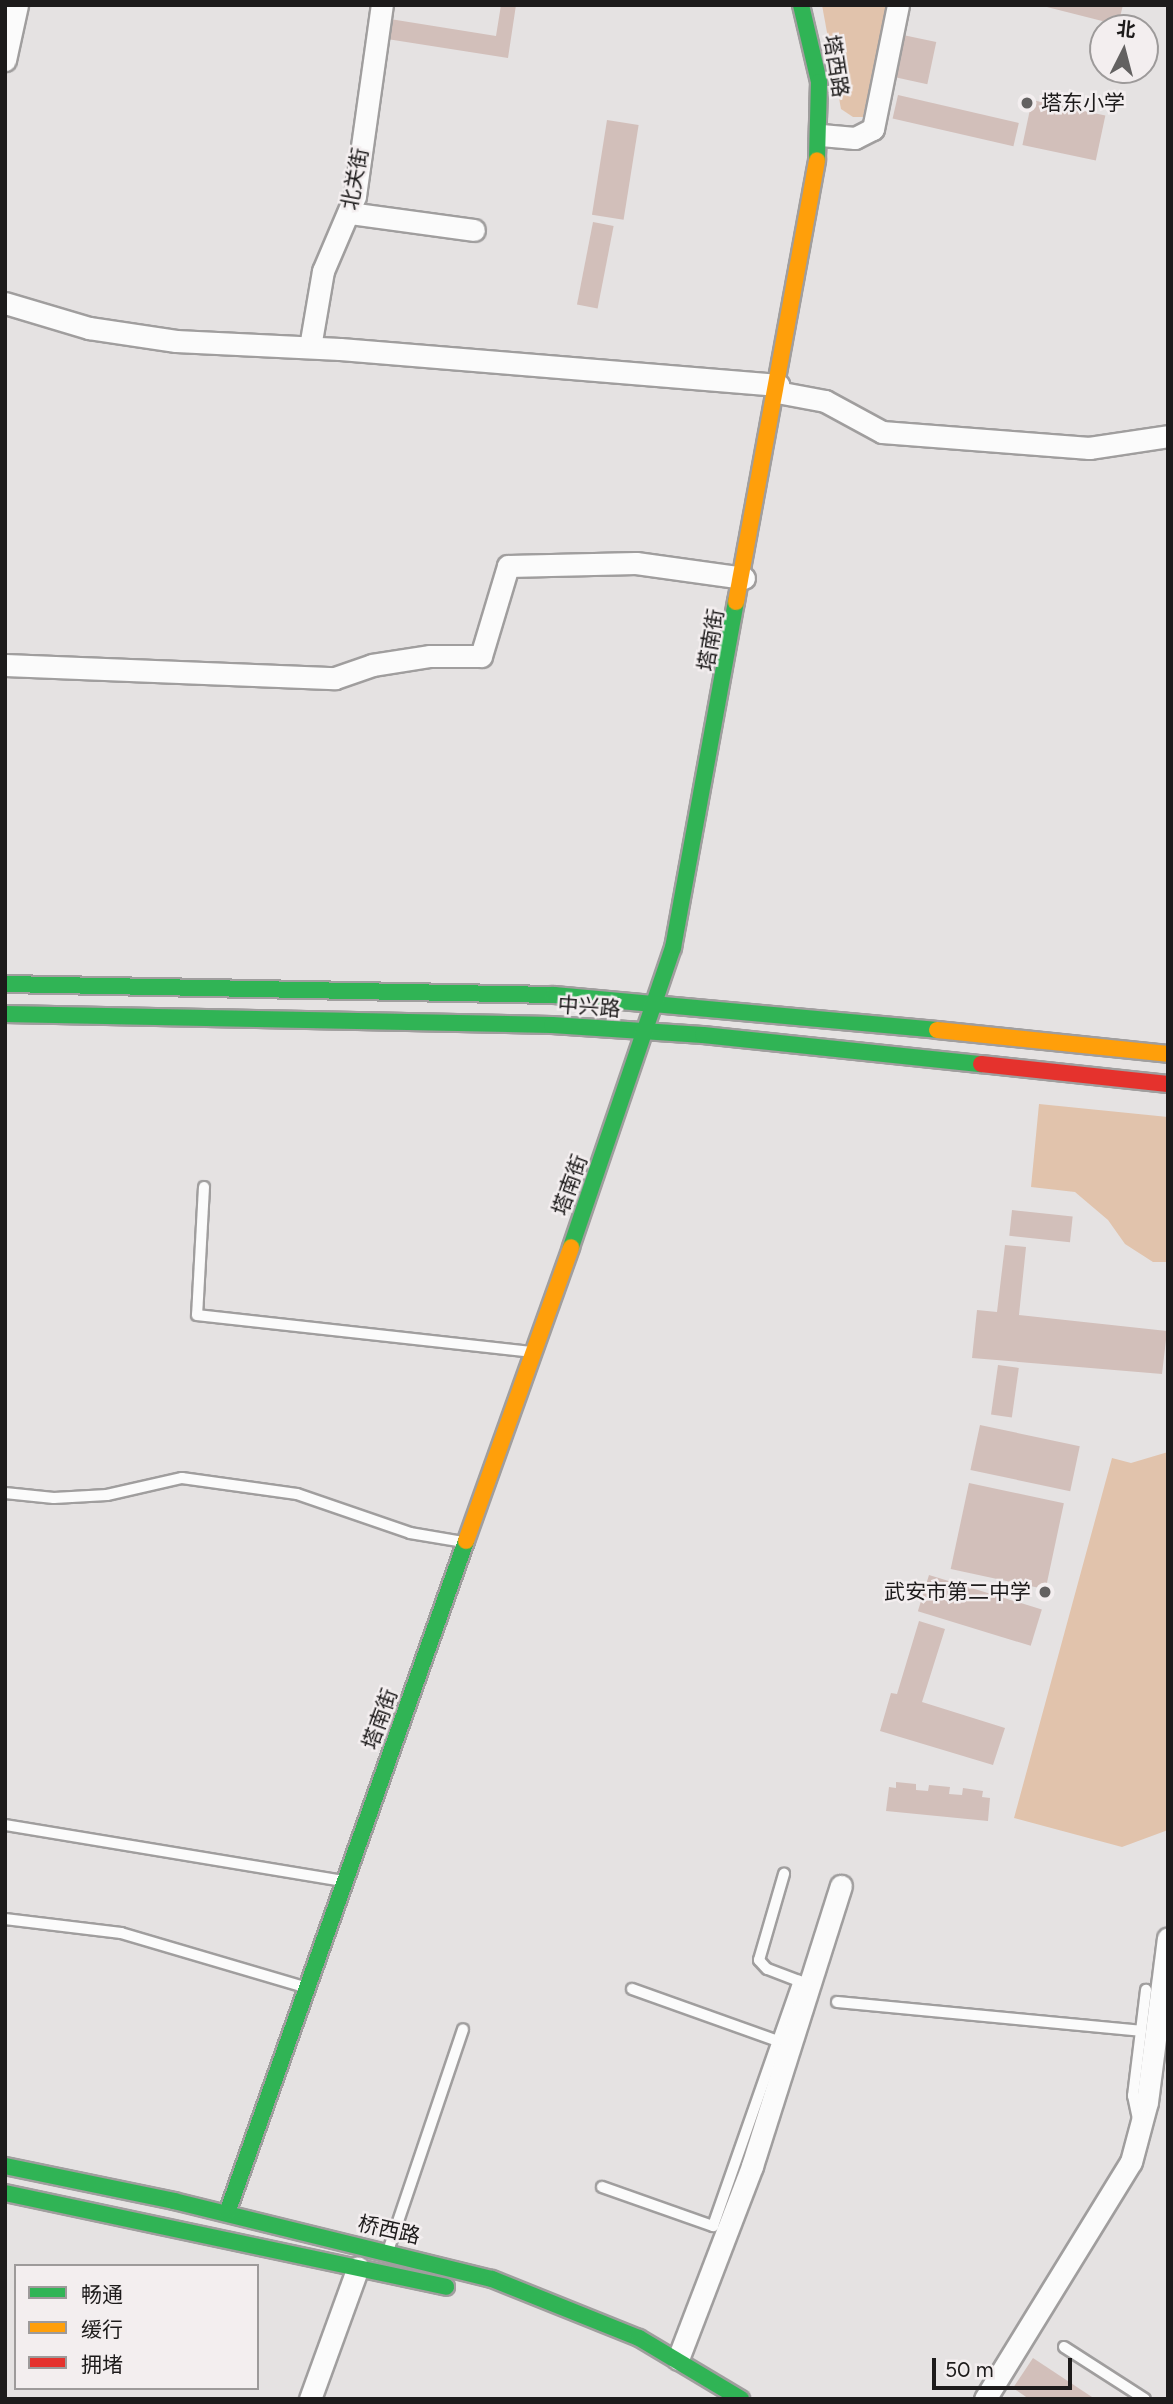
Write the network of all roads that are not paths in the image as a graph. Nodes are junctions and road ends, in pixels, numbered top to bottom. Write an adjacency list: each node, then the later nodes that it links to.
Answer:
1 (17, 5): 5 (street)
2 (382, 5): 7 (street, 北关街)
3 (802, 5): 6 (main road, 塔西路)
4 (898, 5): 6 (street)
5 (5, 60)
6 (821, 135): 11 (main road, 塔南街)
7 (350, 213): 8 (street); 10 (street, 北关街)
8 (474, 230)
9 (5, 303): 10 (street)
10 (310, 347): 11 (street)
11 (778, 388): 12 (street); 13 (main road, 塔南街)
12 (1168, 436)
13 (744, 578): 14 (street); 16 (main road, 塔南街)
14 (5, 665)
15 (5, 984): 16 (main road, 中兴路)
16 (656, 1002): 18 (main road, 塔南街); 19 (main road, 中兴路)
17 (5, 1014): 18 (main road, 中兴路)
18 (647, 1032): 20 (main road, 中兴路); 22 (main road, 塔南街)
19 (1168, 1054)
20 (1168, 1084)
21 (204, 1187): 22 (lane)
22 (533, 1352): 24 (main road, 塔南街)
23 (5, 1493): 24 (lane)
24 (465, 1542): 27 (main road, 塔南街)
25 (5, 1825): 27 (lane)
26 (784, 1874): 37 (lane)
27 (345, 1881): 31 (main road, 塔南街)
28 (841, 1886): 47 (street)
29 (5, 1919): 31 (lane)
30 (1168, 1938): 38 (street)
31 (307, 1987): 42 (main road, 塔南街)
32 (632, 1989): 37 (lane)
33 (1146, 1990): 36 (lane)
34 (837, 2002): 36 (lane)
35 (463, 2029): 43 (lane)
36 (1141, 2031): 38 (lane)
37 (778, 2040): 40 (lane)
38 (1140, 2133): 50 (street)
39 (5, 2166): 42 (main road, 桥西路)
40 (602, 2187)
41 (5, 2193): 44 (main road, 桥西路)
42 (227, 2213): 43 (main road, 桥西路)
43 (388, 2251): 47 (main road, 桥西路)
44 (358, 2267): 45 (main road, 桥西路); 48 (street)
45 (463, 2292)
46 (1064, 2347): 51 (lane)
47 (678, 2359): 49 (main road, 桥西路)
48 (310, 2399)
49 (741, 2399)
50 (985, 2399)
51 (1145, 2399)

